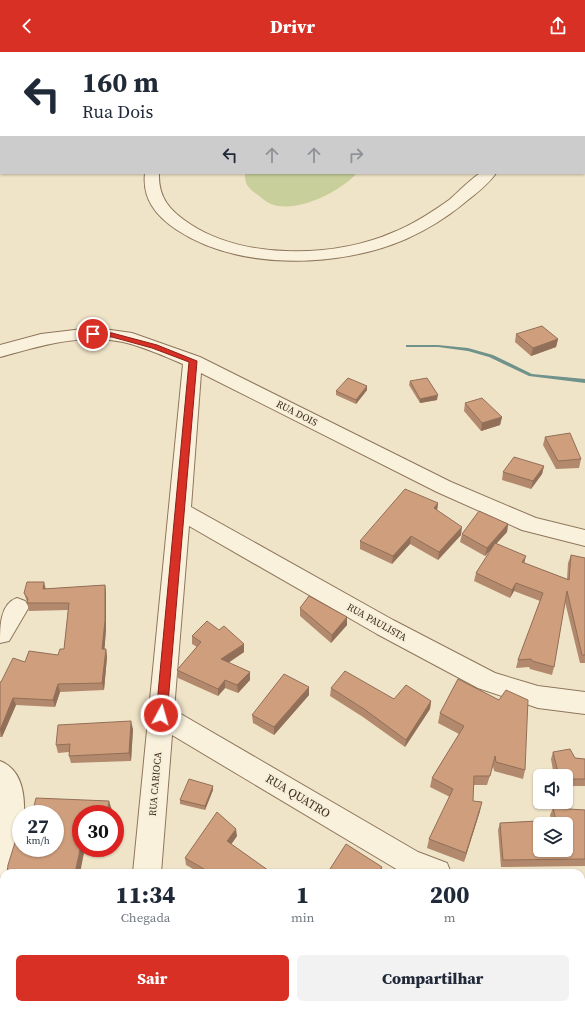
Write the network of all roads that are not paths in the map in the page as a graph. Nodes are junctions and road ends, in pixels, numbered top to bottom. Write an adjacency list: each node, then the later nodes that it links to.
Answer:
1 (152, 174): 2 (street)
2 (488, 174)
3 (0, 352): 4 (street, RUA DOIS)
4 (193, 361): 5 (street, RUA CARIOCA); 6 (street, RUA DOIS)
5 (181, 510): 9 (street, RUA PAULISTA); 10 (street, RUA CARIOCA)
6 (585, 538)
7 (17, 608): 8 (street)
8 (0, 634)
9 (585, 703)
10 (161, 715): 13 (street, RUA CARIOCA); 14 (street, RUA QUATRO)
11 (0, 773): 12 (street)
12 (0, 866)
13 (147, 869)
14 (427, 869)

